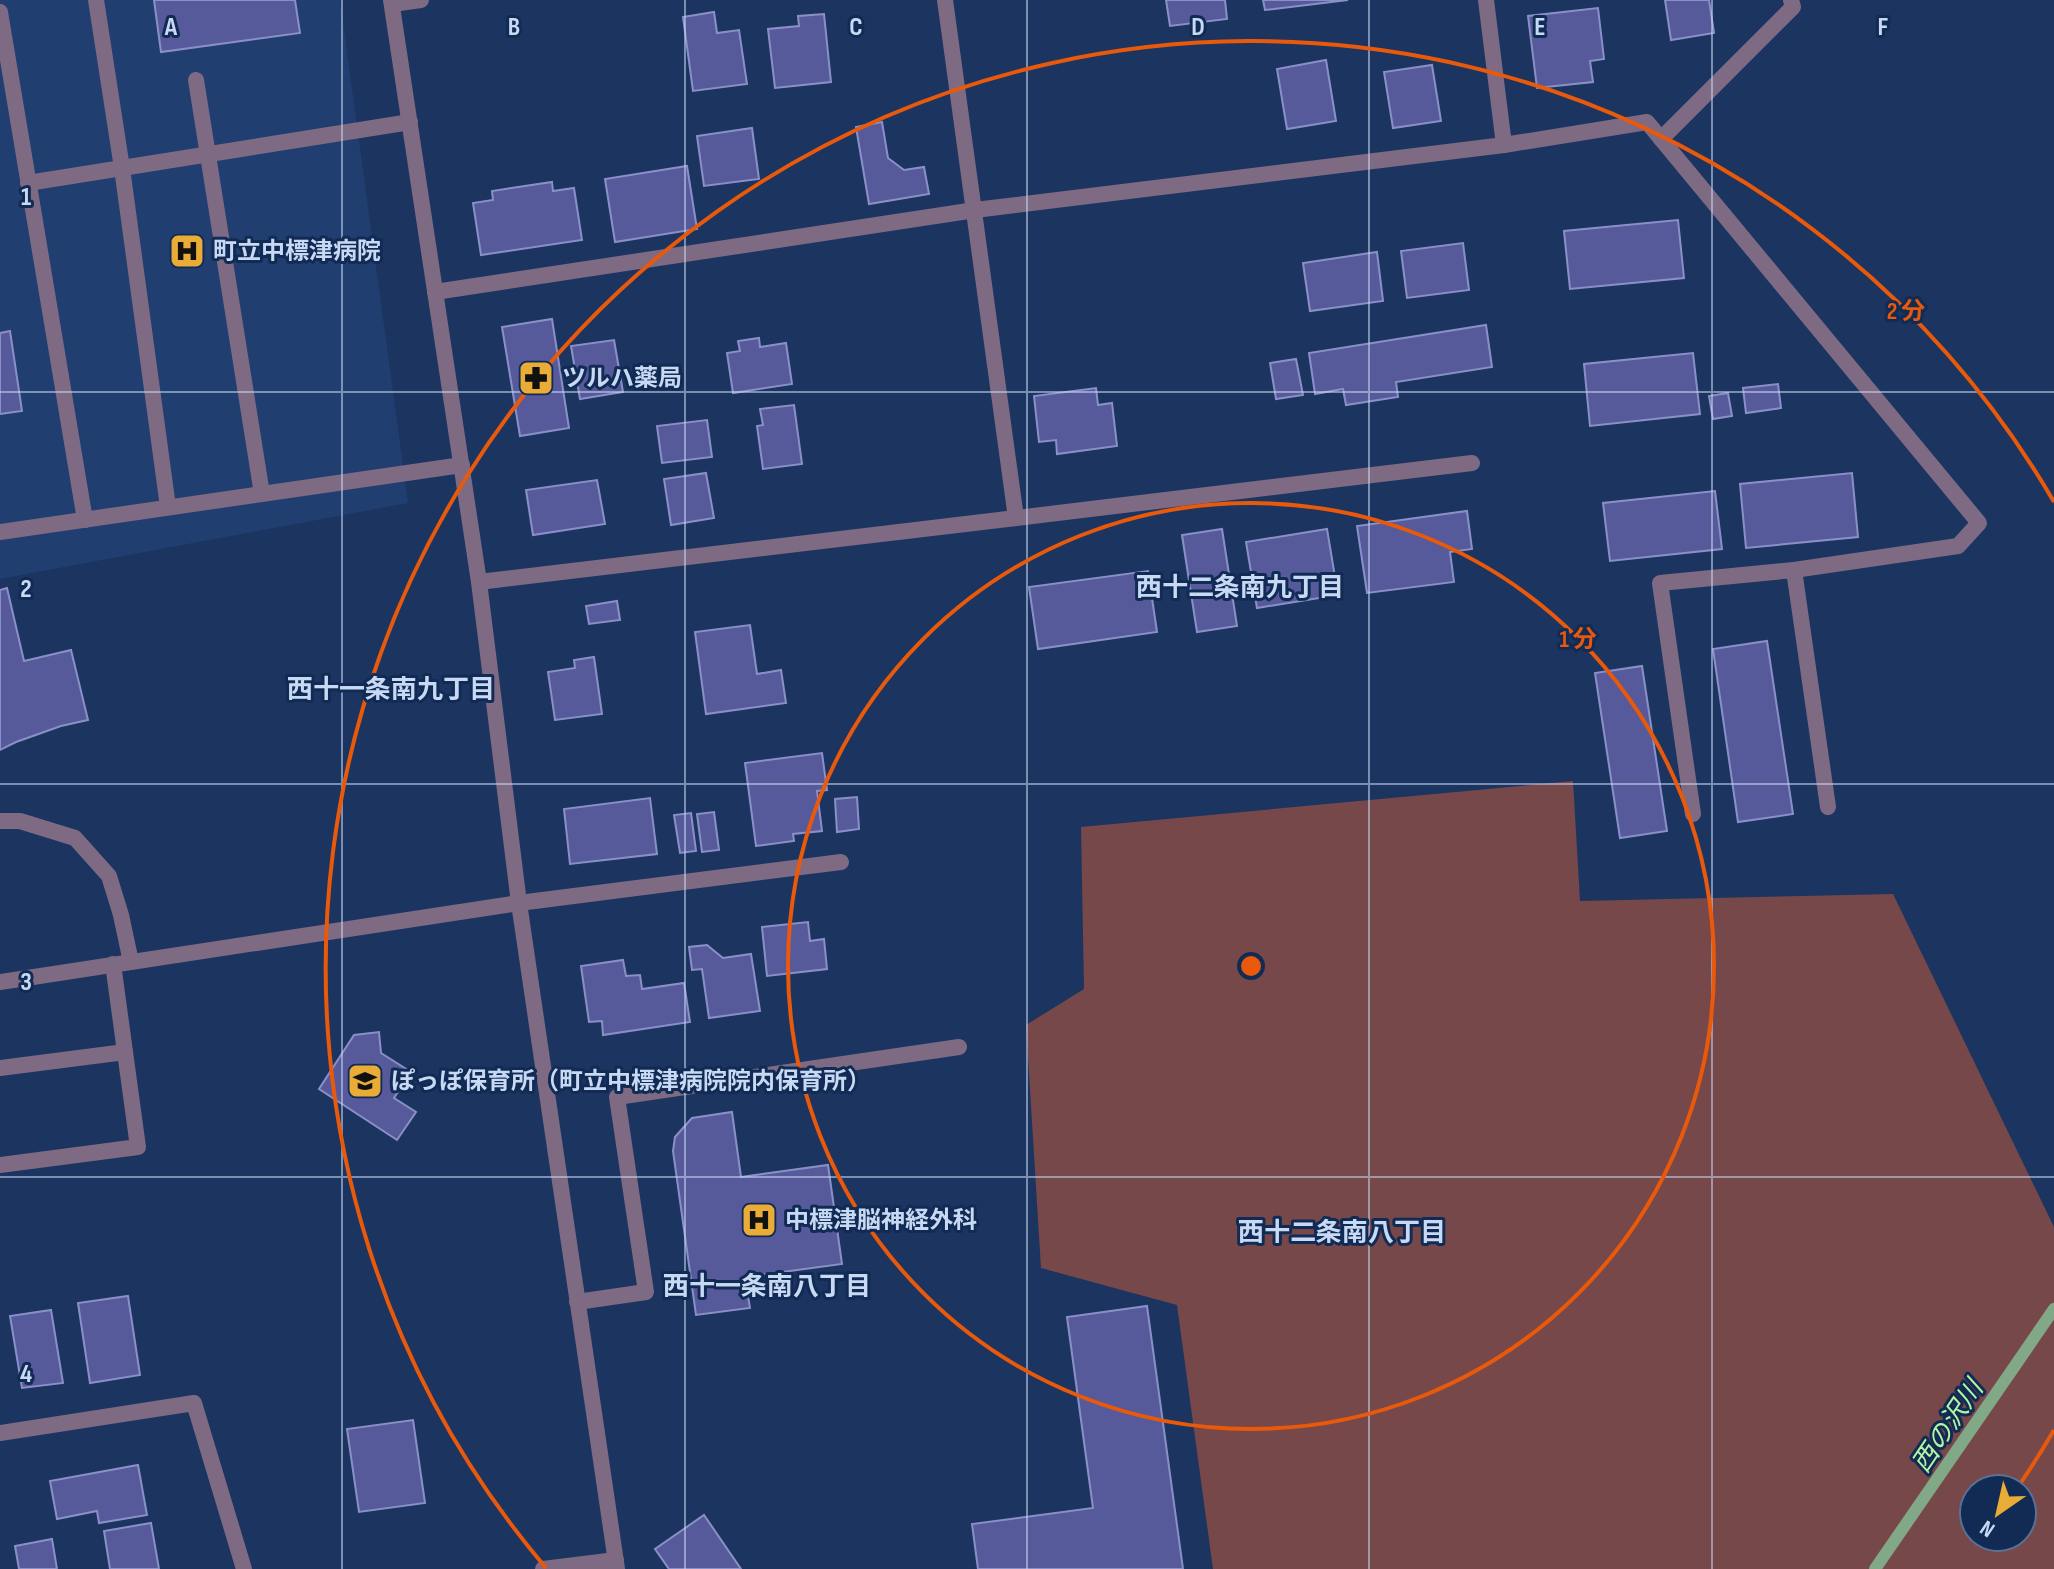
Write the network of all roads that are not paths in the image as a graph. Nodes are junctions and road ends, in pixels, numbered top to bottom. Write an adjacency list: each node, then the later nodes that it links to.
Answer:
1 (96, 0): 13 (street)
2 (421, 0): 6 (street)
3 (945, 0): 15 (street)
4 (1486, 0): 11 (street)
5 (1791, 0): 10 (street)
6 (392, 2): 9 (street)
7 (0, 12): 14 (street)
8 (196, 80): 12 (street)
9 (410, 122): 12 (street); 16 (street)
10 (1661, 139): 11 (street); 24 (street)
11 (1504, 145): 15 (street)
12 (208, 154): 13 (street); 19 (street)
13 (122, 168): 14 (street); 20 (street)
14 (28, 183): 22 (street)
15 (975, 210): 16 (street); 21 (street)
16 (435, 292): 18 (street)
17 (1472, 463): 21 (street)
18 (462, 465): 19 (street); 25 (street)
19 (262, 494): 20 (street)
20 (168, 507): 22 (street)
21 (1016, 518): 25 (street)
22 (85, 520): 23 (street)
23 (0, 532)
24 (1794, 570): 26 (street); 27 (street)
25 (479, 582): 30 (street)
26 (1828, 807)
27 (1693, 814)
28 (0, 821): 31 (street)
29 (841, 862): 30 (street)
30 (519, 903): 31 (street); 38 (street)
31 (131, 962): 32 (street)
32 (113, 964): 33 (street); 35 (street)
33 (0, 982)
34 (959, 1047): 38 (street)
35 (125, 1052): 36 (street); 37 (street)
36 (0, 1068)
37 (0, 1165)
38 (577, 1302): 40 (street)
39 (0, 1433): 41 (street)
40 (617, 1565): 42 (street)
41 (244, 1569)
42 (543, 1569)

